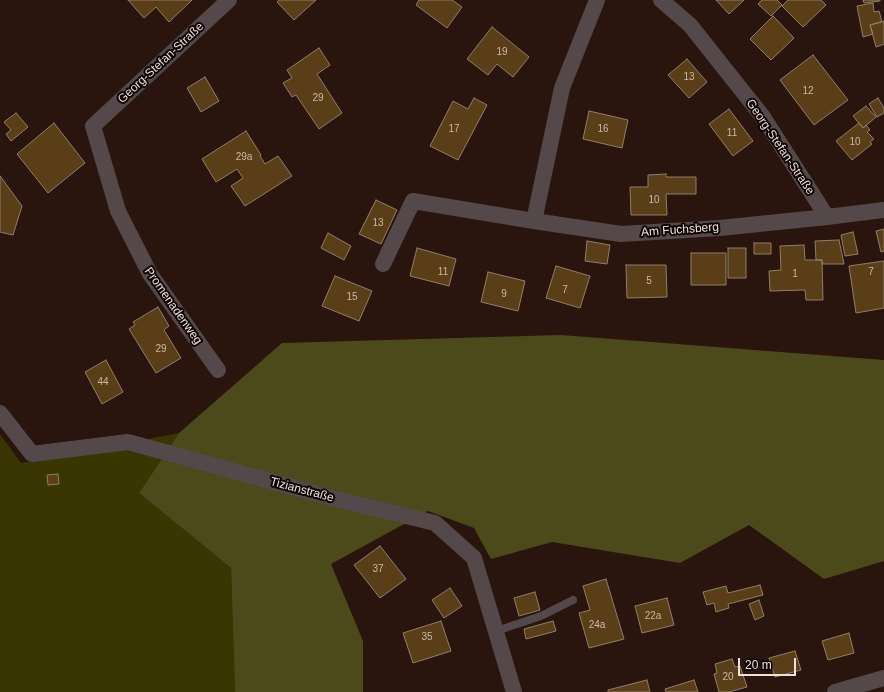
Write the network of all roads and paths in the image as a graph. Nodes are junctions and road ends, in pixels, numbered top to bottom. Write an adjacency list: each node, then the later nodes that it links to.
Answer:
1 (229, 0): 4 (street, Georg-Stefan-Straße)
2 (597, 0): 7 (street)
3 (661, 0): 6 (street, Georg-Stefan-Straße)
4 (93, 126): 9 (street, Promenadenweg)
5 (884, 210): 6 (street)
6 (827, 217): 7 (street, Am Fuchsberg)
7 (534, 221): 8 (street, Am Fuchsberg)
8 (383, 264)
9 (218, 370)
10 (0, 413): 12 (street, Tizianstraße)
11 (573, 600): 12 (lane)
12 (496, 631): 14 (street, Tizianstraße)
13 (884, 678): 15 (street)
14 (514, 692)
15 (835, 692)

